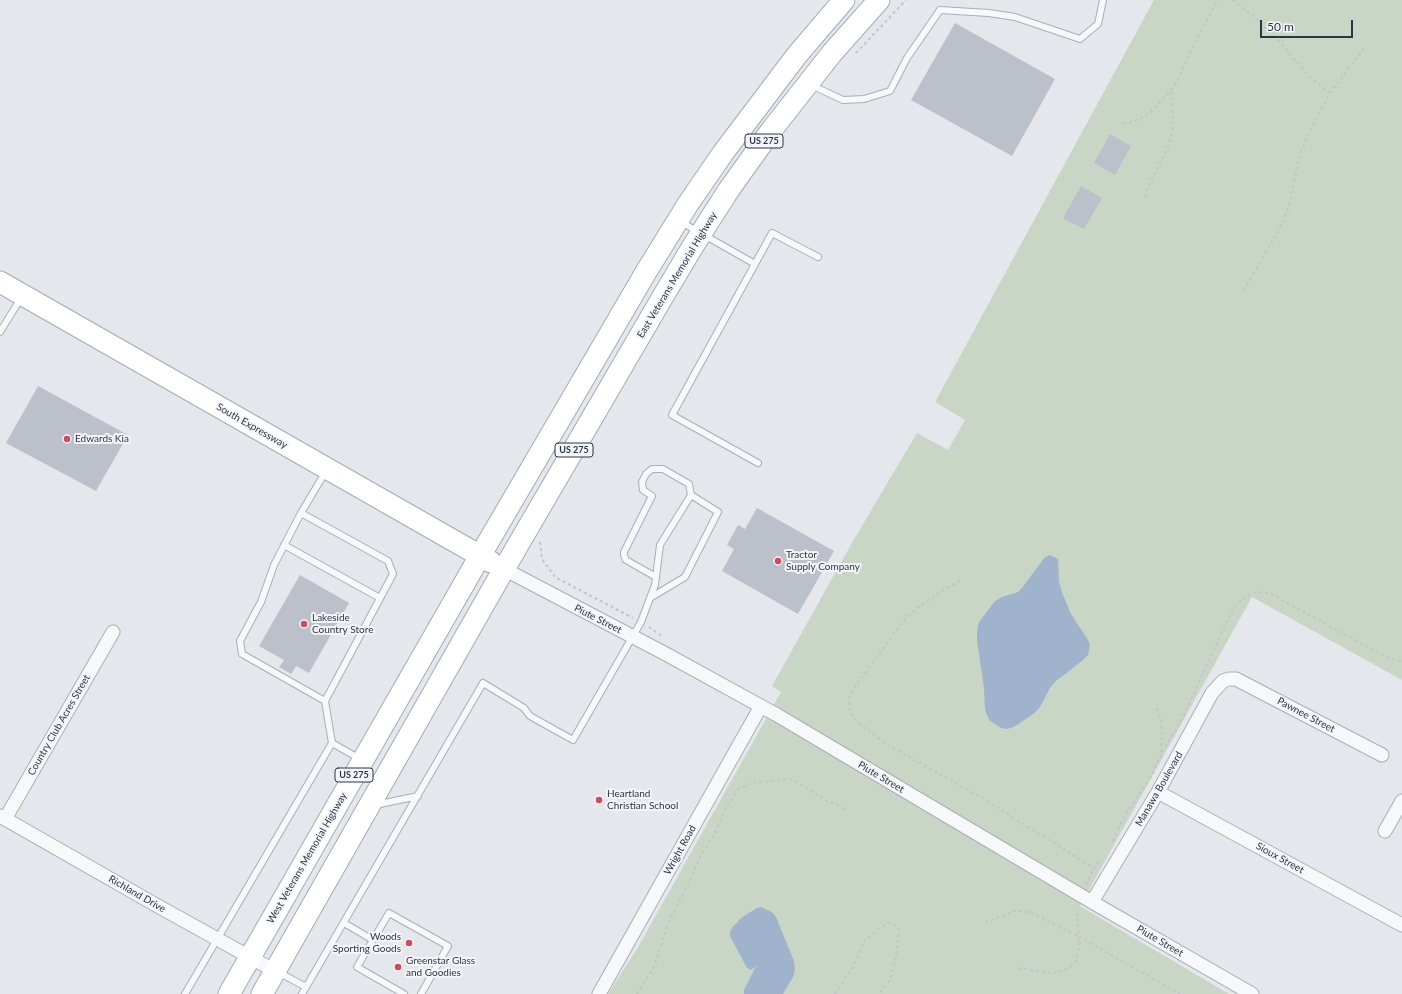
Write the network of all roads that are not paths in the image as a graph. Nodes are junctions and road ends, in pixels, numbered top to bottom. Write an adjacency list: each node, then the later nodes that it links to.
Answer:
1 (844, 0): 5 (main road, US 275)
2 (879, 0): 4 (main road, East Veterans Memorial Highway / US 275)
3 (1103, 0): 4 (lane)
4 (808, 83): 6 (main road, East Veterans Memorial Highway / US 275)
5 (678, 220): 6 (lane); 17 (main road, US 275)
6 (701, 234): 8 (lane); 18 (main road, East Veterans Memorial Highway / US 275)
7 (818, 257): 8 (lane)
8 (755, 264): 12 (lane)
9 (0, 282): 10 (main road, South Expressway)
10 (23, 296): 11 (lane); 13 (main road, South Expressway)
11 (0, 332)
12 (758, 464)
13 (327, 469): 15 (lane); 17 (main road, South Expressway)
14 (690, 495): 19 (lane); 19 (lane); 21 (lane)
15 (301, 513): 16 (lane); 20 (lane)
16 (284, 545): 20 (lane); 25 (lane)
17 (480, 556): 18 (main road, South Expressway); 29 (main road, West Veterans Memorial Highway / US 275)
18 (504, 569): 23 (street, Piute Street); 33 (main road, US 275)
19 (656, 577): 21 (lane)
20 (380, 598): 25 (lane)
21 (650, 598): 23 (lane)
22 (113, 632): 34 (street, Country Club Acres Street)
23 (632, 636): 26 (street, Piute Street); 31 (lane)
24 (1229, 679): 28 (street, Pawnee Street); 30 (street, Manawa Boulevard)
25 (325, 701): 27 (lane)
26 (761, 706): 36 (street, Piute Street); 50 (street, Wright Road)
27 (332, 743): 29 (lane); 39 (lane)
28 (1382, 755)
29 (362, 761): 41 (main road, West Veterans Memorial Highway / US 275)
30 (1158, 792): 36 (street, Manawa Boulevard); 38 (street, Sioux Street)
31 (418, 796): 33 (lane); 37 (lane)
32 (1402, 801): 35 (street)
33 (369, 807): 42 (main road, US 275)
34 (2, 818): 39 (street, Richland Drive)
35 (1385, 831)
36 (1092, 902): 51 (street, Piute Street)
37 (344, 923): 40 (lane); 43 (lane)
38 (1402, 925)
39 (216, 939): 41 (street, Richland Drive); 44 (lane)
40 (373, 940): 48 (lane); 49 (lane)
41 (250, 957): 42 (street, Richland Drive); 45 (main road, West Veterans Memorial Highway / US 275)
42 (275, 971): 43 (lane); 46 (main road, US 275)
43 (306, 988): 47 (lane)
44 (185, 994)
45 (229, 994)
46 (262, 994)
47 (302, 994)
48 (404, 994)
49 (421, 994)
50 (599, 994)
51 (1252, 994)

